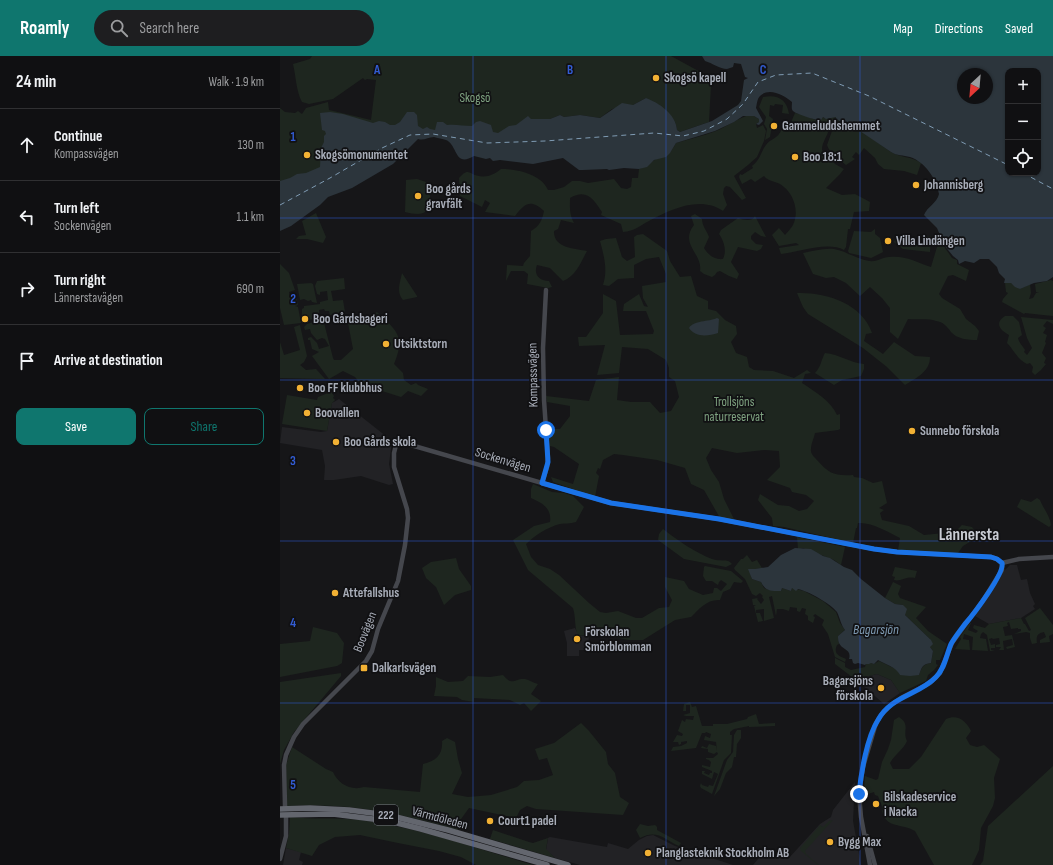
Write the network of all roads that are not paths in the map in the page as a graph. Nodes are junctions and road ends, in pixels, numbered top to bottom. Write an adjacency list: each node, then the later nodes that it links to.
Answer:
1 (546, 290): 3 (street, Kompassvägen)
2 (397, 441): 3 (street, Sockenvägen); 6 (street, Boovägen)
3 (542, 483): 5 (street, Sockenvägen)
4 (1053, 557): 5 (street)
5 (1002, 563): 8 (street)
6 (283, 807): 11 (highway, Värmdöleden / 222)
7 (283, 816): 9 (street); 10 (highway, Värmdöleden / 222)
8 (861, 817): 12 (street); 13 (street)
9 (280, 859)
10 (547, 865)
11 (568, 865)
12 (870, 865)
13 (875, 865)

